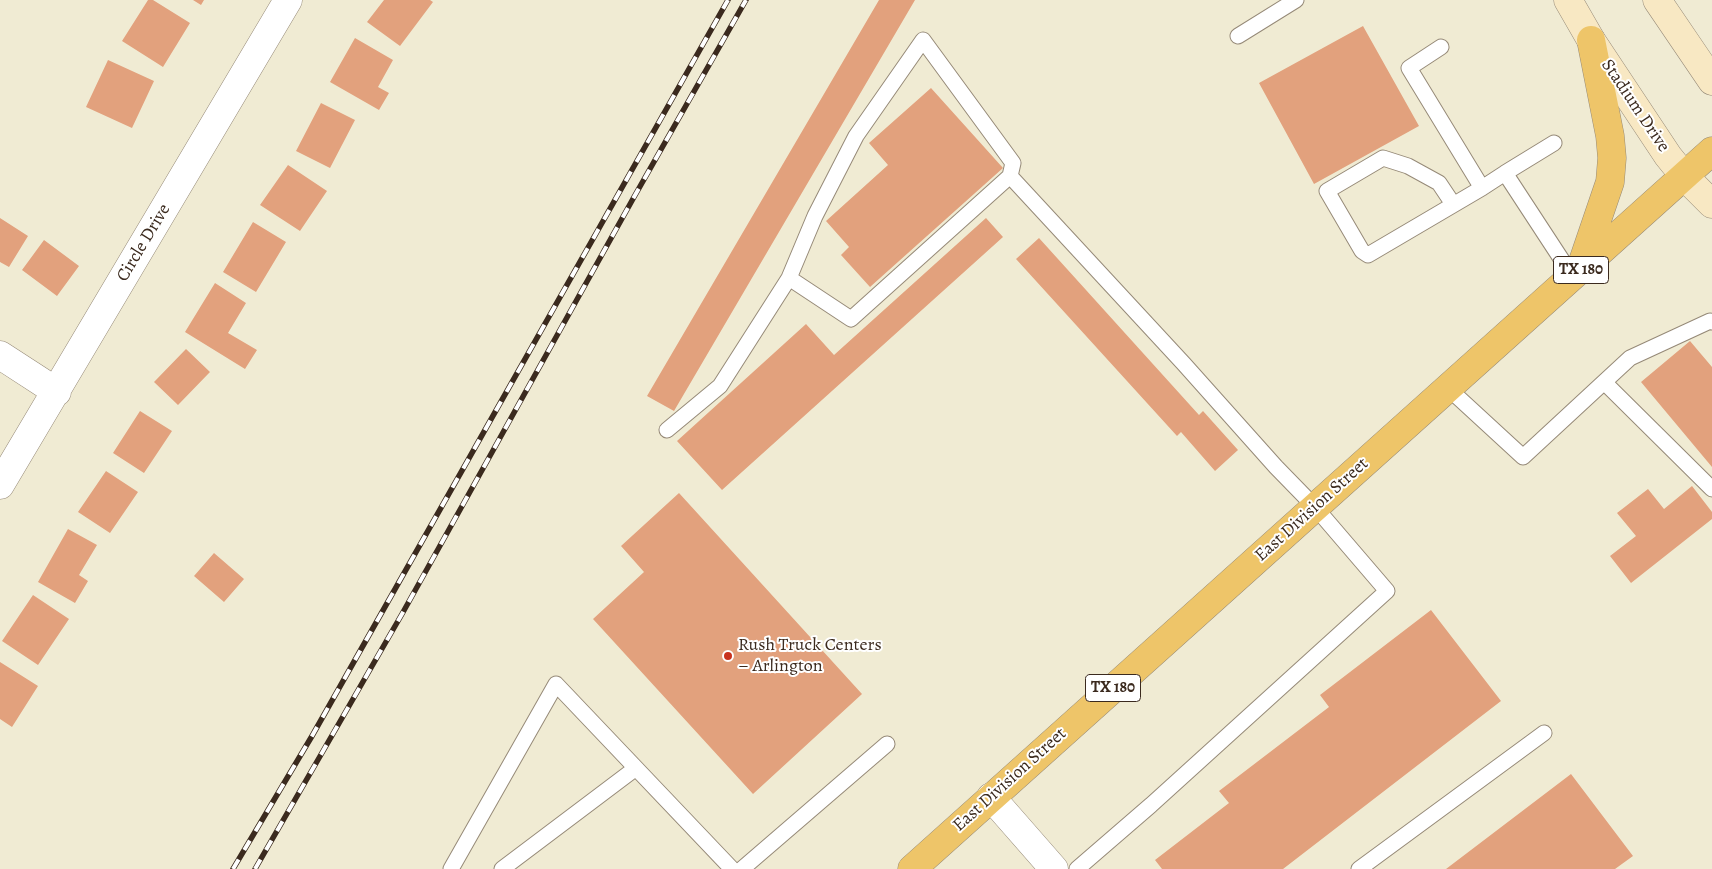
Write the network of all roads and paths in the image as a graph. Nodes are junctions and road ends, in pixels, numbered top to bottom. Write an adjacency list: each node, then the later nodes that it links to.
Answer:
1 (288, 0): 23 (street, Circle Drive)
2 (1296, 0): 5 (lane)
3 (1568, 0): 6 (main road, Stadium Drive)
4 (1657, 0): 8 (main road)
5 (1238, 36)
6 (1591, 40): 13 (main road, Stadium Drive); 17 (main road)
7 (1441, 47): 14 (lane)
8 (1712, 81)
9 (1554, 143): 11 (lane)
10 (1712, 151): 13 (main road, East Division Street / TX 180)
11 (1506, 173): 14 (lane); 17 (lane)
12 (1010, 176): 18 (lane); 18 (lane); 27 (lane)
13 (1685, 176): 16 (main road, Stadium Drive); 17 (main road, East Division Street / TX 180)
14 (1482, 188): 15 (lane)
15 (1453, 204): 15 (lane)
16 (1712, 204)
17 (1576, 274): 22 (main road, East Division Street / TX 180)
18 (789, 278): 24 (lane)
19 (1712, 322): 21 (lane)
20 (0, 355): 23 (street)
21 (1604, 382): 22 (lane); 26 (lane)
22 (1448, 388): 27 (main road, East Division Street / TX 180)
23 (56, 392): 25 (street, Circle Drive)
24 (667, 430)
25 (0, 485)
26 (1712, 489)
27 (1315, 507): 31 (main road, East Division Street / TX 180); 38 (lane)
28 (1544, 733): 39 (lane)
29 (887, 744): 35 (lane)
30 (636, 768): 32 (lane); 33 (lane); 34 (lane)
31 (991, 797): 36 (main road, East Division Street / TX 180); 37 (street)
32 (451, 869)
33 (502, 869)
34 (732, 869)
35 (742, 869)
36 (912, 869)
37 (1054, 869)
38 (1077, 869)
39 (1359, 869)

